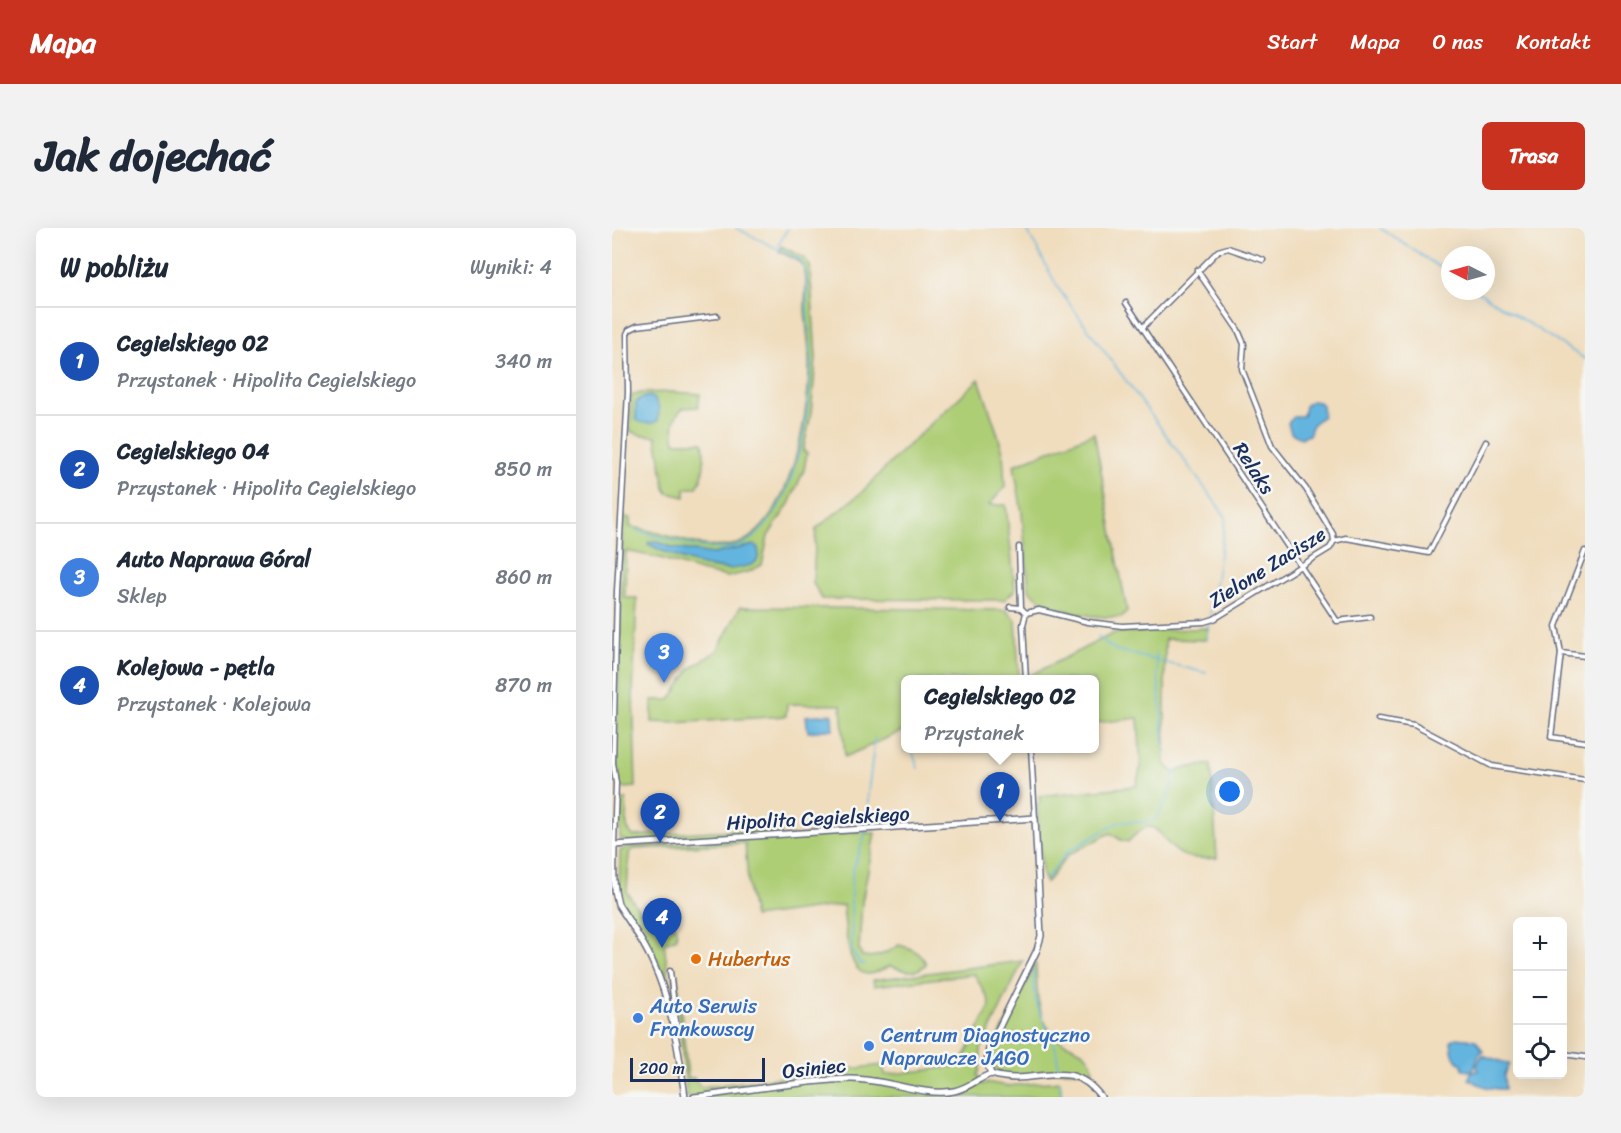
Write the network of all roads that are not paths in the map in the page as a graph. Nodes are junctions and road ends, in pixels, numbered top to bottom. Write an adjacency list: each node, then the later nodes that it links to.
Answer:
1 (1263, 260): 2 (street)
2 (1197, 270): 5 (street); 7 (street)
3 (1126, 303): 5 (street, Relaks)
4 (717, 316): 25 (street)
5 (1143, 327): 10 (street, Relaks)
6 (1486, 442): 7 (street, Zielone Zacisze)
7 (1334, 541): 10 (street, Zielone Zacisze)
8 (1019, 547): 12 (street)
9 (1585, 551): 15 (street)
10 (1300, 566): 13 (street, Zielone Zacisze); 14 (street, Relaks)
11 (1010, 607): 12 (street)
12 (1021, 608): 13 (street)
13 (1026, 613): 17 (street)
14 (1370, 617)
15 (1561, 653): 16 (street); 19 (street)
16 (1585, 656)
17 (1026, 675)
18 (1378, 719): 21 (street)
19 (1585, 742)
20 (1031, 753): 22 (street)
21 (1585, 780)
22 (1035, 818): 23 (street, Hipolita Cegielskiego); 24 (street)
23 (1024, 820): 24 (street); 25 (street, Hipolita Cegielskiego)
24 (1036, 829): 30 (street)
25 (614, 845): 27 (street)
26 (670, 970): 27 (street)
27 (679, 1053): 31 (street)
28 (1567, 1055): 29 (street)
29 (1585, 1057)
30 (991, 1074): 32 (street, Osiniec); 33 (street)
31 (685, 1097)
32 (694, 1097)
33 (1101, 1097)

